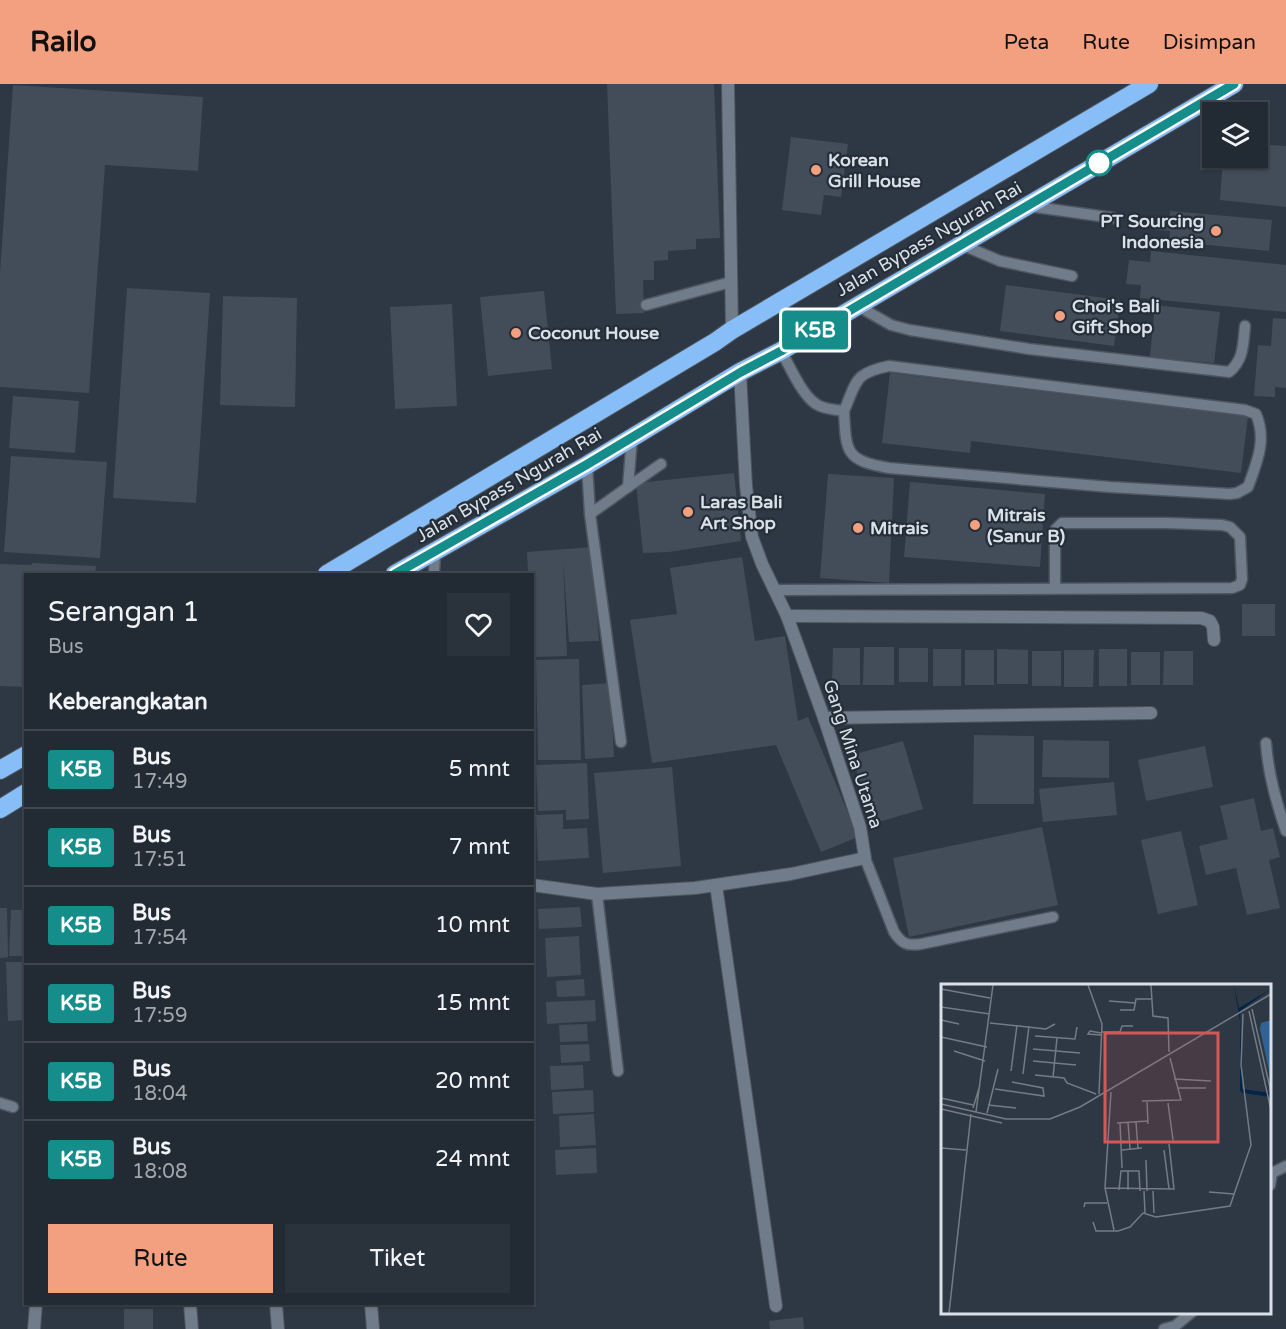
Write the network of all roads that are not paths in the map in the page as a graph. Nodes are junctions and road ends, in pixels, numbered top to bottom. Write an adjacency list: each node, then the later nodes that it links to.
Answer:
1 (728, 84): 8 (street)
2 (1149, 84): 12 (highway, Jalan Bypass Ngurah Rai)
3 (1234, 84): 4 (highway, Jalan Bypass Ngurah Rai)
4 (1027, 206): 5 (lane); 6 (highway, Jalan Bypass Ngurah Rai)
5 (1114, 218)
6 (960, 244): 7 (lane); 10 (highway, Jalan Bypass Ngurah Rai)
7 (1072, 276)
8 (731, 282): 9 (lane); 12 (street)
9 (646, 305)
10 (856, 305): 11 (lane); 13 (highway, Jalan Bypass Ngurah Rai)
11 (1245, 326)
12 (732, 330): 22 (highway, Jalan Bypass Ngurah Rai)
13 (781, 351): 14 (highway, Jalan Bypass Ngurah Rai); 15 (lane)
14 (741, 372): 16 (highway, Jalan Bypass Ngurah Rai); 26 (street, Gang Mina Utama)
15 (844, 411): 15 (lane)
16 (632, 438): 18 (highway, Jalan Bypass Ngurah Rai); 19 (lane)
17 (662, 464): 19 (lane)
18 (586, 465): 20 (lane); 21 (highway, Jalan Bypass Ngurah Rai)
19 (628, 487): 20 (lane)
20 (590, 514): 31 (lane)
21 (435, 553): 23 (highway, Jalan Bypass Ngurah Rai); 24 (lane)
22 (329, 573)
23 (397, 573)
24 (434, 573)
25 (1054, 589): 25 (lane); 26 (lane)
26 (774, 590): 27 (street, Gang Mina Utama)
27 (787, 616): 28 (street); 30 (street, Gang Mina Utama)
28 (1214, 640)
29 (1150, 713): 30 (street)
30 (825, 718): 38 (street, Gang Mina Utama)
31 (621, 742)
32 (1266, 743): 37 (lane)
33 (24, 756): 34 (highway)
34 (0, 770)
35 (24, 794): 36 (highway)
36 (0, 809)
37 (1286, 831)
38 (866, 858): 40 (street, Gang Mina Utama); 42 (lane)
39 (534, 885): 41 (street, Gang Mina Utama)
40 (717, 885): 41 (street, Gang Mina Utama); 52 (street)
41 (597, 894): 43 (lane)
42 (1053, 917)
43 (618, 1071)
44 (0, 1103): 45 (lane)
45 (14, 1107)
46 (1286, 1166): 47 (lane)
47 (1271, 1177)
48 (36, 1305): 54 (street)
49 (190, 1305): 55 (street)
50 (276, 1305): 56 (street)
51 (371, 1305): 57 (street)
52 (777, 1306)
53 (1190, 1314): 58 (lane)
54 (34, 1329)
55 (192, 1329)
56 (278, 1329)
57 (373, 1329)
58 (1164, 1329)

